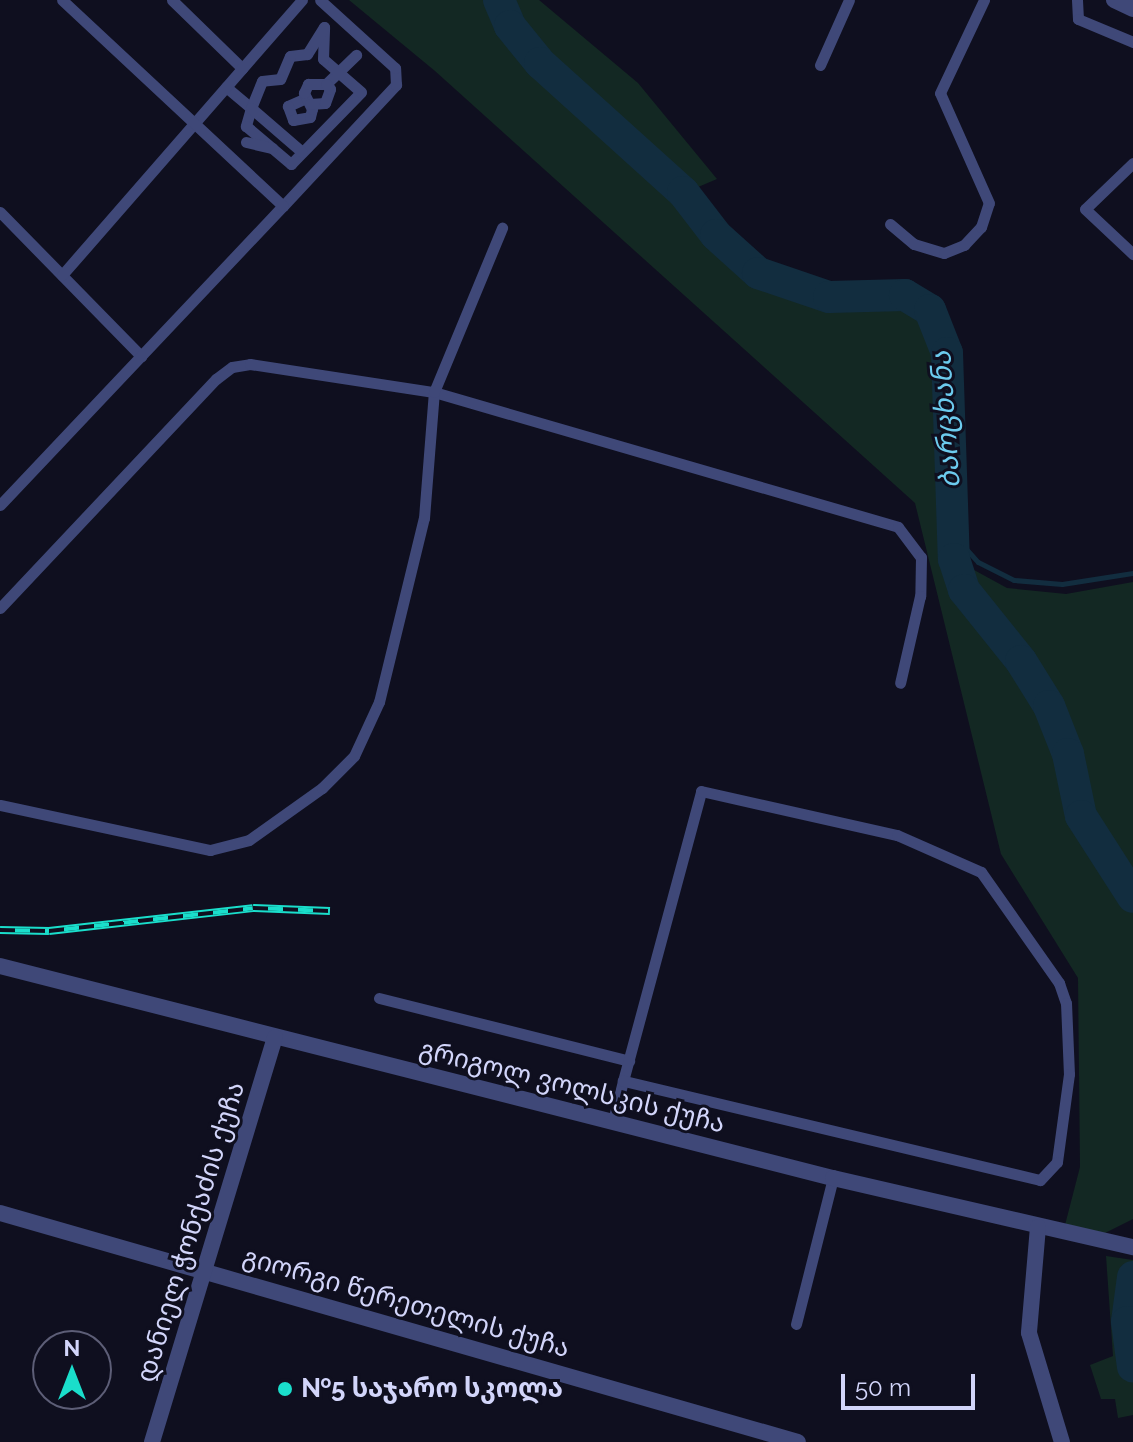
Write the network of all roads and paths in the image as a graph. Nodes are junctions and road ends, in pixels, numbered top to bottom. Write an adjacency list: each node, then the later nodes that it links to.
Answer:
1 (62, 0): 18 (lane)
2 (172, 0): 13 (lane)
3 (302, 0): 13 (lane)
4 (320, 0): 23 (lane)
5 (849, 0): 12 (lane)
6 (984, 0): 25 (lane)
7 (1077, 0): 10 (lane)
8 (1114, 0): 9 (street)
9 (1133, 9)
10 (1133, 42)
11 (356, 55): 14 (lane)
12 (820, 65)
13 (242, 68): 16 (lane)
14 (339, 73): 15 (lane); 17 (lane); 21 (lane)
15 (326, 84): 15 (lane)
16 (226, 87): 17 (lane); 18 (lane)
17 (251, 108): 20 (lane); 21 (lane)
18 (196, 125): 23 (lane); 28 (lane)
19 (246, 142): 20 (lane)
20 (273, 148): 21 (lane)
21 (302, 152)
22 (1133, 163): 27 (lane)
23 (283, 206): 29 (lane)
24 (0, 212): 28 (lane)
25 (890, 224)
26 (502, 228): 30 (lane)
27 (1133, 254)
28 (62, 275): 29 (lane)
29 (141, 356): 31 (lane)
30 (434, 392): 32 (lane); 33 (lane); 34 (lane)
31 (0, 505)
32 (0, 608)
33 (900, 683)
34 (0, 805)
35 (0, 966): 37 (street, გრიგოლ ვოლსკის ქუჩა)
36 (379, 998): 38 (lane)
37 (275, 1037): 40 (street, გრიგოლ ვოლსკის ქუჩა); 45 (street, დანიელ ჭონქაძის ქუჩა)
38 (629, 1061): 39 (lane); 39 (lane)
39 (623, 1081): 40 (lane)
40 (613, 1121): 41 (street, გრიგოლ ვოლსკის ქუჩა)
41 (833, 1178): 43 (street, გრიგოლ ვოლსკის ქუჩა); 46 (lane)
42 (0, 1213): 45 (street, გიორგი წერეთელის ქუჩა)
43 (1038, 1227): 44 (street, გრიგოლ ვოლსკის ქუჩა); 49 (street)
44 (1133, 1247)
45 (205, 1269): 47 (street, დანიელ ჭონქაძის ქუჩა); 48 (street, გიორგი წერეთელის ქუჩა)
46 (796, 1324)
47 (152, 1442)
48 (798, 1442)
49 (1062, 1442)

